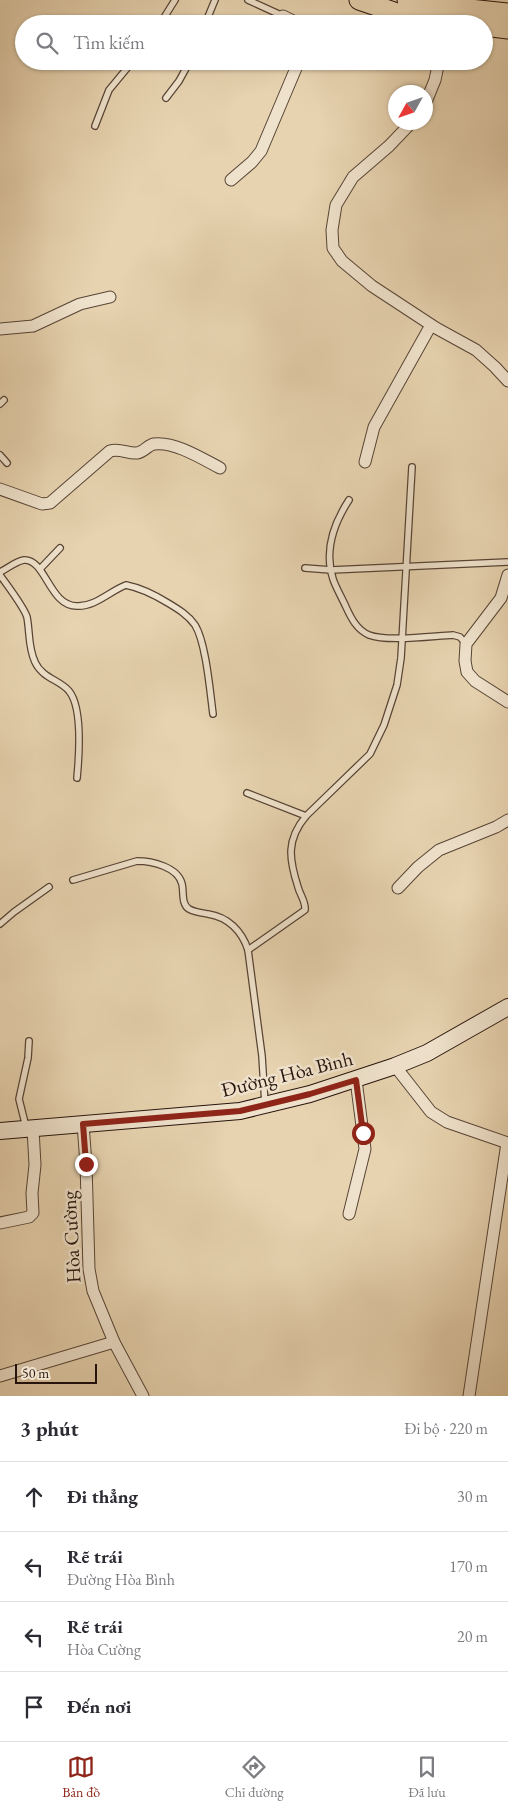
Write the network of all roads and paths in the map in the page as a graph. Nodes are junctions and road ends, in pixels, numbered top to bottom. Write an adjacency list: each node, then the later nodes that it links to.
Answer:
1 (175, 0): 7 (lane)
2 (215, 0): 8 (lane)
3 (248, 0): 9 (lane)
4 (360, 0): 10 (main road)
5 (407, 0): 6 (main road)
6 (508, 13)
7 (166, 15)
8 (209, 15)
9 (281, 15)
10 (410, 15)
11 (493, 27): 12 (main road)
12 (508, 29)
13 (126, 70): 19 (lane)
14 (185, 70): 18 (lane)
15 (295, 70): 21 (street)
16 (437, 70): 17 (street)
17 (433, 85)
18 (166, 98)
19 (95, 126)
20 (404, 130): 23 (street)
21 (231, 180)
22 (110, 297): 24 (street)
23 (431, 325): 25 (street); 27 (street)
24 (0, 329)
25 (508, 382)
26 (0, 456): 28 (lane)
27 (365, 462)
28 (7, 463)
29 (412, 467): 35 (lane)
30 (220, 468): 31 (street)
31 (0, 489)
32 (349, 500): 38 (lane)
33 (60, 548): 37 (lane)
34 (508, 562): 35 (lane)
35 (407, 567): 38 (lane); 41 (lane)
36 (305, 568): 38 (lane)
37 (40, 569): 39 (lane); 44 (lane)
38 (331, 570): 41 (lane)
39 (0, 574): 45 (lane)
40 (508, 575): 42 (street)
41 (402, 637): 42 (lane); 47 (lane)
42 (466, 644): 43 (street)
43 (508, 702)
44 (213, 714)
45 (77, 778)
46 (247, 793): 47 (lane)
47 (306, 816): 53 (lane)
48 (508, 820): 51 (street)
49 (73, 880): 53 (lane)
50 (49, 887): 52 (lane)
51 (398, 888)
52 (0, 924)
53 (248, 950): 58 (lane)
54 (508, 1007): 56 (street, Đường Hòa Bình)
55 (29, 1041): 60 (lane)
56 (395, 1066): 57 (street, Đường Hòa Bình); 62 (street)
57 (356, 1080): 58 (street, Đường Hòa Bình); 63 (street)
58 (265, 1105): 59 (street, Đường Hòa Bình)
59 (83, 1124): 60 (street, Đường Hòa Bình); 65 (street, Hòa Cường)
60 (30, 1129): 61 (street, Đường Hòa Bình); 64 (street)
61 (0, 1131)
62 (508, 1143): 68 (street)
63 (349, 1214)
64 (0, 1223)
65 (114, 1342): 66 (street); 67 (street, Hòa Cường)
66 (0, 1376)
67 (143, 1396)
68 (469, 1396)

